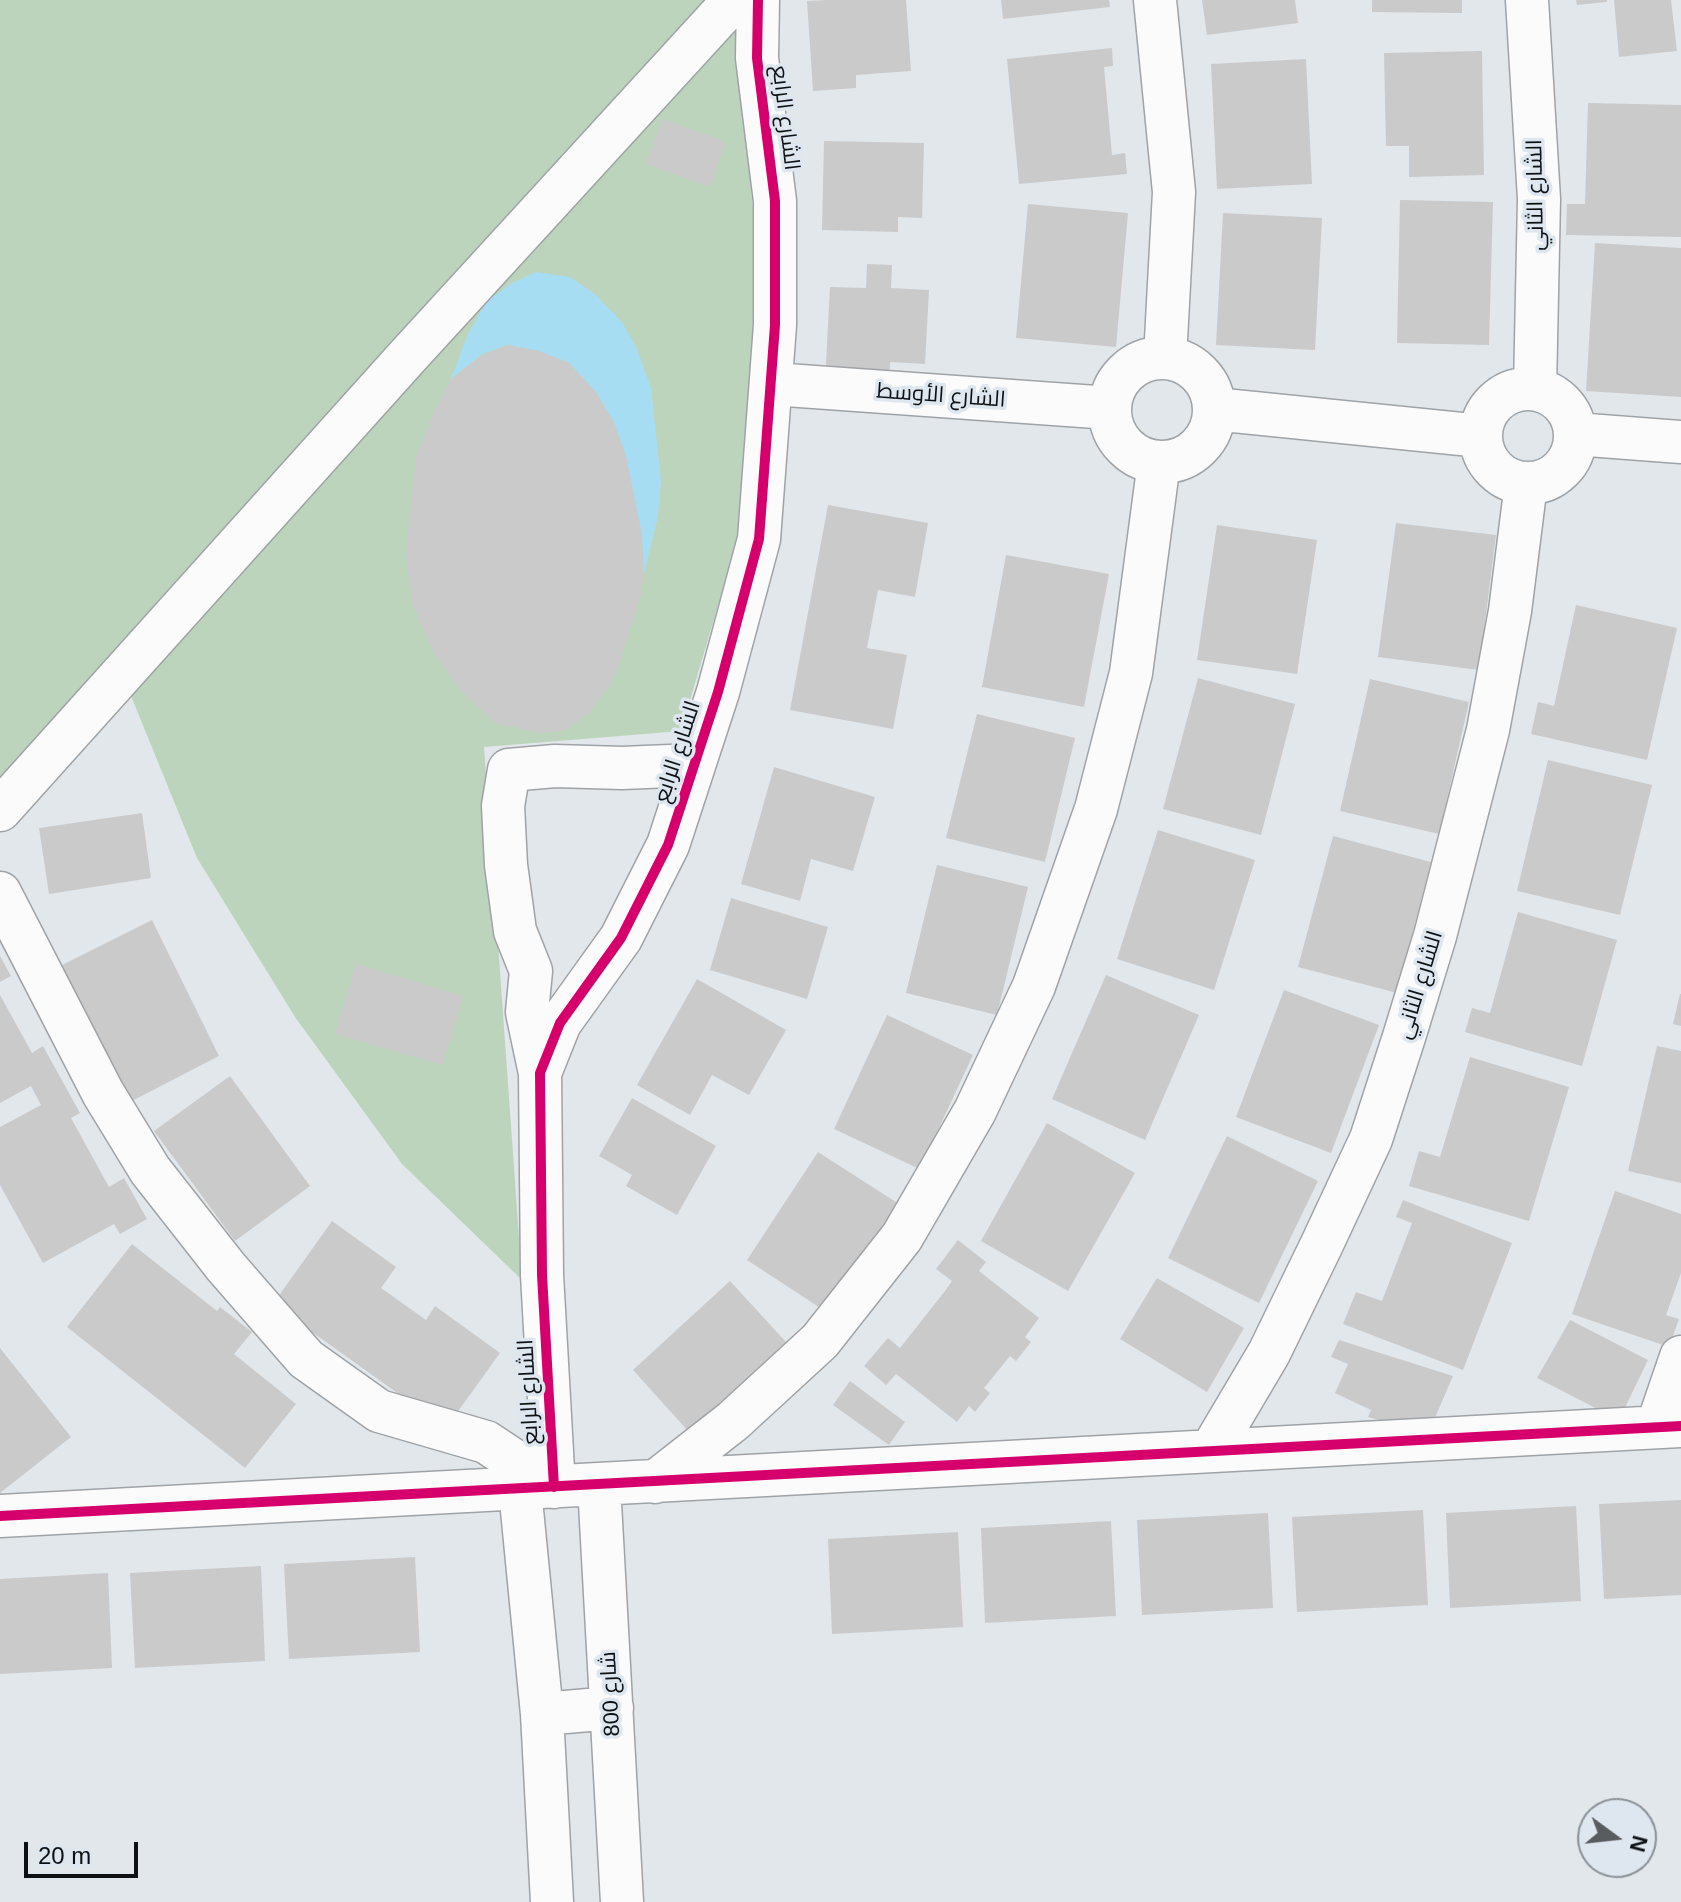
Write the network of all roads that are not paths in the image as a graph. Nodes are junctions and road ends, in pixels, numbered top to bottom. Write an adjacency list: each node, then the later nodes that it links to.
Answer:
1 (734, 0): 16 (street)
2 (758, 0): 6 (street, الشارع الرابع)
3 (1155, 0): 5 (street)
4 (1527, 0): 7 (street, الشارع الثاني)
5 (1165, 358): 8 (street); 9 (street)
6 (772, 384): 8 (street, الشارع الأوسط); 15 (street, الشارع الرابع)
7 (1535, 389): 10 (street); 11 (street)
8 (1110, 408): 13 (street)
9 (1214, 409): 11 (street); 13 (street)
10 (1575, 434): 12 (street); 14 (street)
11 (1481, 436): 14 (street)
12 (1681, 442)
13 (1159, 462): 22 (street)
14 (1526, 484): 21 (street, الشارع الثاني)
15 (694, 765): 18 (street, الشارع الرابع); 18 (street, الشارع الرابع)
16 (0, 810)
17 (0, 893): 24 (street)
18 (540, 1073): 24 (street, الشارع الرابع)
19 (1681, 1357): 20 (street)
20 (1669, 1427): 21 (street)
21 (1211, 1451): 22 (street)
22 (655, 1482): 23 (street)
23 (599, 1485): 24 (street); 26 (street, شارع 800)
24 (537, 1489): 25 (street); 27 (street)
25 (0, 1516)
26 (612, 1708): 27 (street); 29 (street, شارع 800)
27 (542, 1714): 28 (street)
28 (552, 1902)
29 (622, 1902)

